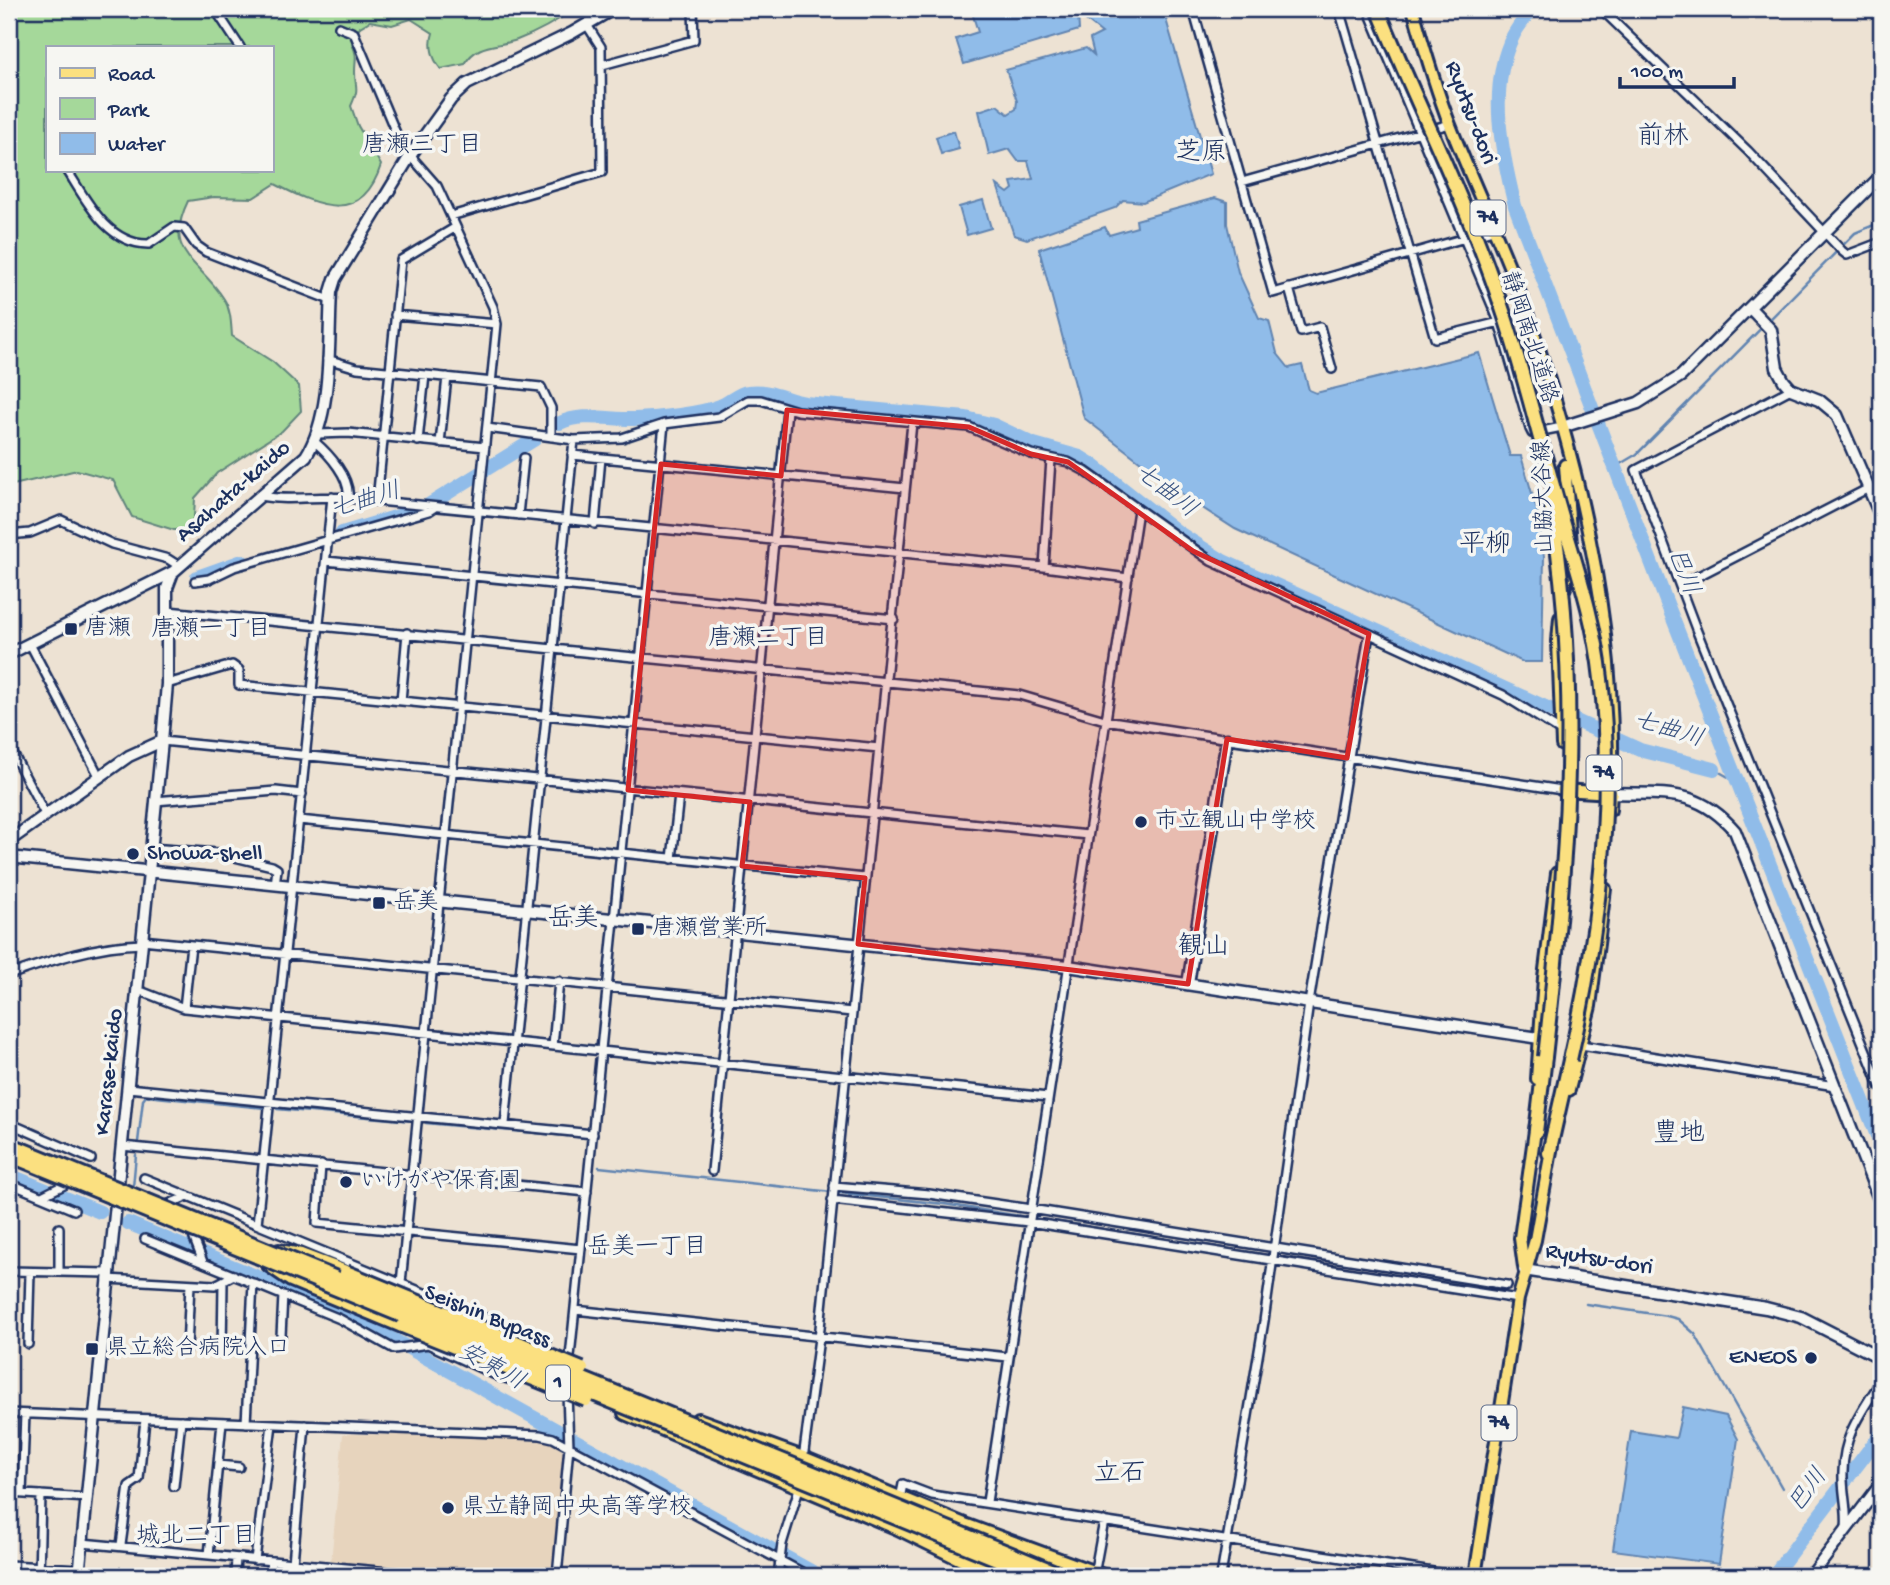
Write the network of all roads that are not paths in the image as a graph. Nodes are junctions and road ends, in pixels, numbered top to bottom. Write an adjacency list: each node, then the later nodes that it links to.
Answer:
1 (215, 9): 11 (street)
2 (613, 9): 9 (street, Asahata-kaido)
3 (693, 9): 12 (street)
4 (1193, 9): 19 (street)
5 (1339, 9): 15 (street)
6 (1373, 9): 14 (street); 61 (highway, 静岡南北道路 / 74, bridge)
7 (1413, 9): 13 (main road, Ryutsu-dori / 74)
8 (1601, 9): 23 (street)
9 (587, 25): 12 (street); 16 (street, Asahata-kaido)
10 (339, 27): 16 (street)
11 (239, 46)
12 (602, 65): 20 (street)
13 (1450, 124): 14 (street); 22 (main road, Ryutsu-dori / 74)
14 (1421, 132): 15 (street); 24 (street)
15 (1376, 145): 19 (street); 26 (street)
16 (410, 156): 20 (street); 28 (street, Asahata-kaido)
17 (68, 172): 28 (street)
18 (1881, 176): 23 (street)
19 (1242, 182): 27 (street)
20 (451, 216): 21 (street)
21 (456, 227): 30 (street); 33 (street)
22 (1493, 230): 24 (street); 31 (main road, Ryutsu-dori / 74)
23 (1824, 233): 25 (street); 29 (street)
24 (1466, 238): 26 (street); 32 (street)
25 (1881, 242)
26 (1409, 254): 27 (street); 32 (street)
27 (1289, 288): 35 (street)
28 (330, 300): 34 (street, Asahata-kaido)
29 (1750, 308): 40 (street); 44 (street)
30 (395, 315): 33 (street); 36 (street)
31 (1528, 315): 32 (street); 44 (main road, Ryutsu-dori / 74)
32 (1499, 322): 44 (street)
33 (497, 324): 39 (street)
34 (327, 359): 36 (street); 47 (street, Asahata-kaido)
35 (1332, 369)
36 (389, 372): 37 (street); 48 (street)
37 (425, 375): 38 (street); 50 (street)
38 (447, 377): 39 (street); 51 (street)
39 (493, 381): 45 (street); 46 (street)
40 (1791, 389): 60 (street); 85 (street)
41 (787, 410): 42 (street); 43 (street); 58 (street)
42 (912, 423): 56 (street); 59 (street)
43 (664, 424): 49 (street); 57 (street)
44 (1562, 427): 107 (main road, 山脇大谷線 / 74); 120 (main road, 山脇大谷線 / 74)
45 (488, 428): 46 (street); 52 (street)
46 (551, 437): 49 (street)
47 (317, 438): 48 (street); 62 (street, Asahata-kaido); 64 (street)
48 (383, 438): 50 (street); 65 (street)
49 (574, 440): 53 (street)
50 (418, 441): 51 (street)
51 (440, 443): 52 (street)
52 (485, 447): 68 (street)
53 (572, 455): 55 (street); 71 (street)
54 (524, 458): 69 (street)
55 (601, 458): 57 (street); 72 (street)
56 (1051, 460): 67 (street); 79 (street)
57 (661, 464): 58 (street); 73 (street)
58 (781, 476): 59 (street); 75 (street)
59 (905, 488): 77 (street)
60 (1869, 488): 70 (street); 85 (street)
61 (1551, 490): 179 (highway, 74, bridge); 183 (highway, 74, bridge)
62 (260, 496): 63 (street); 80 (street, Asahata-kaido)
63 (332, 497): 64 (street); 76 (street)
64 (348, 498): 65 (street)
65 (377, 501): 66 (street)
66 (435, 507): 68 (street); 76 (street)
67 (1138, 510): 82 (street); 92 (street)
68 (479, 511): 69 (street); 81 (street)
69 (518, 515): 71 (street)
70 (1881, 517)
71 (565, 521): 72 (street); 84 (street)
72 (595, 524): 73 (street)
73 (654, 528): 75 (street); 86 (street)
74 (9, 534): 80 (street)
75 (775, 541): 77 (street); 87 (street)
76 (327, 542): 78 (street); 83 (street)
77 (897, 552): 79 (street); 89 (street)
78 (326, 561): 81 (street); 90 (street)
79 (1044, 567): 82 (street)
80 (176, 569): 88 (street, Karase-kaido); 94 (street, Asahata-kaido)
81 (472, 575): 84 (street); 93 (street)
82 (1128, 578): 105 (street)
83 (195, 581)
84 (559, 584): 86 (street); 95 (street)
85 (1681, 585): 172 (street)
86 (649, 593): 87 (street); 97 (street)
87 (767, 606): 89 (street); 98 (street)
88 (168, 611): 90 (street); 100 (street, Karase-kaido)
89 (894, 619): 99 (street)
90 (319, 625): 91 (street); 101 (street)
91 (407, 633): 93 (street); 102 (street)
92 (1369, 634): 107 (street); 114 (street)
93 (466, 640): 95 (street); 103 (street)
94 (30, 644): 96 (street, Asahata-kaido); 116 (street)
95 (552, 648): 97 (street); 104 (street)
96 (9, 654)
97 (642, 657): 98 (street); 106 (street)
98 (762, 669): 99 (street); 108 (street)
99 (887, 681): 105 (street); 112 (street)
100 (167, 684): 101 (street); 110 (street, Karase-kaido)
101 (313, 692): 102 (street); 113 (street)
102 (401, 701): 103 (street)
103 (460, 707): 104 (street); 115 (street)
104 (546, 715): 106 (street); 117 (street)
105 (1105, 720): 109 (street); 129 (street)
106 (635, 724): 108 (street); 118 (street)
107 (1562, 729): 119 (main road, 山脇大谷線 / 74)
108 (755, 736): 112 (street); 124 (street)
109 (1227, 739): 114 (street); 154 (street)
110 (162, 741): 113 (street); 116 (street); 123 (street, Karase-kaido)
111 (9, 746): 125 (street)
112 (879, 748): 126 (street)
113 (305, 756): 115 (street); 121 (street)
114 (1347, 758): 119 (street); 158 (street)
115 (453, 771): 117 (street); 128 (street)
116 (99, 776): 125 (street)
117 (540, 780): 118 (street); 131 (street)
118 (628, 790): 122 (street); 133 (street)
119 (1562, 790): 120 (main road, 74); 163 (main road, 74)
120 (1612, 793): 165 (main road, 74); 170 (street)
121 (302, 794): 123 (street); 127 (street)
122 (679, 795): 124 (street); 135 (street)
123 (155, 801): 132 (street, Karase-kaido)
124 (750, 802): 126 (street); 136 (street)
125 (45, 814): 130 (street)
126 (872, 815): 129 (street); 138 (street)
127 (299, 820): 128 (street); 140 (street)
128 (446, 835): 131 (street); 141 (street)
129 (1088, 835): 149 (street)
130 (9, 841)
131 (533, 845): 133 (street); 142 (street)
132 (150, 848): 137 (street, Karase-kaido); 139 (street)
133 (622, 853): 135 (street); 143 (street)
134 (9, 857): 137 (street)
135 (673, 859): 136 (street)
136 (742, 866): 138 (street); 144 (street)
137 (148, 871): 139 (street); 145 (street, Karase-kaido)
138 (865, 878): 146 (street)
139 (275, 885): 140 (street)
140 (292, 887): 141 (street); 148 (street)
141 (439, 904): 142 (street); 150 (street)
142 (527, 911): 143 (street); 152 (street)
143 (615, 919): 144 (street); 155 (street)
144 (736, 930): 146 (street); 157 (street)
145 (142, 942): 147 (street); 151 (street); 156 (street, Karase-kaido)
146 (858, 944): 149 (street); 160 (street)
147 (191, 945): 148 (street); 159 (street)
148 (286, 954): 150 (street); 161 (street)
149 (1068, 966): 154 (street); 173 (street)
150 (433, 967): 152 (street); 162 (street)
151 (9, 975)
152 (520, 977): 153 (street); 164 (street)
153 (559, 981): 155 (street); 166 (street)
154 (1188, 984): 158 (street)
155 (609, 986): 157 (street); 167 (street)
156 (138, 990): 159 (street); 171 (street, Karase-kaido)
157 (730, 999): 160 (street); 168 (street)
158 (1309, 1003): 163 (street); 210 (street)
159 (184, 1008): 161 (street)
160 (852, 1012): 169 (street)
161 (279, 1019): 162 (street); 174 (street)
162 (427, 1033): 164 (street); 175 (street)
163 (1539, 1038): 179 (main road, 74)
164 (514, 1043): 166 (street); 177 (street)
165 (1581, 1045): 170 (street); 183 (main road, 74)
166 (553, 1046): 167 (street)
167 (601, 1051): 168 (street); 180 (street)
168 (724, 1063): 169 (street); 188 (street)
169 (846, 1076): 173 (street); 193 (street)
170 (1835, 1086): 201 (street)
171 (128, 1088): 174 (street); 182 (street, Karase-kaido)
172 (1881, 1088)
173 (1048, 1097): 202 (street)
174 (270, 1102): 175 (street); 186 (street)
175 (418, 1115): 177 (street); 189 (street)
176 (9, 1124): 178 (street)
177 (505, 1124): 180 (street)
178 (26, 1131): 181 (street); 185 (street)
179 (1536, 1132): 216 (main road, 74)
180 (593, 1134): 195 (street)
181 (13, 1144): 196 (highway, 1); 254 (highway, Seishin Bypass / 1, bridge)
182 (122, 1146): 186 (street); 196 (street, Karase-kaido)
183 (1549, 1153): 216 (main road, 74)
184 (9, 1156): 191 (highway, 1); 253 (highway, Seishin Bypass / 1, bridge)
185 (91, 1159)
186 (264, 1159): 187 (street); 205 (street)
187 (321, 1165): 189 (street); 208 (street)
188 (712, 1171)
189 (412, 1174): 195 (street); 208 (street)
190 (144, 1178): 194 (street)
191 (70, 1182): 196 (highway, 1); 197 (street)
192 (9, 1183): 197 (street)
193 (834, 1186): 199 (street); 202 (street)
194 (170, 1189): 198 (street); 200 (street)
195 (587, 1192): 211 (street)
196 (117, 1194): 200 (highway, 1); 207 (highway, 1); 221 (street, Karase-kaido)
197 (43, 1196): 203 (street)
198 (188, 1196): 200 (street); 205 (street)
199 (832, 1200): 204 (street); 232 (street)
200 (167, 1204): 212 (highway, 1)
201 (1881, 1204)
202 (1031, 1209): 204 (street); 210 (street)
203 (74, 1210)
204 (1029, 1222): 213 (street); 238 (street)
205 (257, 1224): 224 (street)
206 (59, 1228): 219 (street)
207 (191, 1231): 214 (highway, 1); 215 (street)
208 (407, 1232): 211 (street); 224 (street)
209 (145, 1239): 215 (street)
210 (1275, 1247): 213 (street); 226 (street)
211 (581, 1249): 229 (street)
212 (271, 1250): 235 (highway, 1); 254 (highway, 1, bridge)
213 (1273, 1259): 228 (street); 272 (street)
214 (264, 1261): 240 (highway, 1); 253 (highway, 1, bridge)
215 (203, 1262): 220 (street)
216 (1524, 1270): 228 (main road, Ryutsu-dori / 74); 239 (street, Ryutsu-dori)
217 (9, 1271): 218 (street)
218 (30, 1272): 219 (street); 234 (street)
219 (59, 1272): 221 (street)
220 (234, 1275): 222 (street); 223 (street)
221 (108, 1276): 225 (street); 246 (street, Karase-kaido)
222 (223, 1282): 225 (street); 237 (street)
223 (253, 1283): 227 (street); 250 (street)
224 (401, 1283): 230 (street)
225 (190, 1284): 236 (street)
226 (1507, 1285)
227 (283, 1295): 231 (street); 240 (street)
228 (1518, 1299): 300 (main road, Ryutsu-dori / 74)
229 (575, 1310): 232 (street); 241 (street)
230 (506, 1327): 233 (street); 235 (street)
231 (281, 1336)
232 (819, 1338): 238 (street); 256 (street)
233 (546, 1343)
234 (28, 1344)
235 (506, 1345): 241 (highway, 1)
236 (187, 1348)
237 (222, 1351)
238 (1008, 1357): 267 (street)
239 (1881, 1358)
240 (527, 1370): 243 (highway, 1)
241 (568, 1370): 243 (street); 256 (highway, 1)
242 (1881, 1381): 271 (street)
243 (567, 1387): 255 (street); 261 (highway, 1)
244 (9, 1413): 245 (street)
245 (25, 1414): 246 (street); 263 (street)
246 (95, 1417): 247 (street); 265 (street, Karase-kaido)
247 (145, 1419): 248 (street); 274 (street)
248 (181, 1420): 249 (street); 260 (street)
249 (222, 1422): 250 (street); 257 (street)
250 (246, 1423): 251 (street)
251 (272, 1424): 252 (street); 277 (street)
252 (305, 1425): 255 (street); 280 (street)
253 (670, 1426): 268 (highway, Seishin Bypass / 1, bridge)
254 (731, 1439): 270 (highway, Seishin Bypass / 1, bridge)
255 (569, 1447): 278 (street); 291 (street)
256 (803, 1458): 261 (street); 266 (highway, 1)
257 (218, 1465): 258 (street); 275 (street)
258 (239, 1467)
259 (1881, 1484): 271 (street)
260 (174, 1486)
261 (800, 1488): 278 (street); 294 (highway, 1)
262 (9, 1493): 263 (street)
263 (22, 1494): 264 (street)
264 (41, 1495): 265 (street); 282 (street)
265 (88, 1498): 273 (street, Karase-kaido)
266 (900, 1499): 267 (street); 285 (highway, 1)
267 (987, 1502): 269 (street)
268 (867, 1507): 295 (highway, 1, bridge); 296 (highway, Seishin Bypass / 1, bridge)
269 (1104, 1521): 272 (street); 285 (street)
270 (944, 1526): 285 (highway, 1, bridge); 297 (highway, Seishin Bypass / 1, bridge)
271 (1846, 1531): 301 (street)
272 (1227, 1540): 298 (street); 299 (street)
273 (82, 1543): 274 (street); 284 (street, Karase-kaido)
274 (121, 1545): 275 (street)
275 (209, 1555): 276 (street)
276 (236, 1558): 277 (street); 287 (street)
277 (255, 1560): 279 (street)
278 (780, 1560): 292 (street); 293 (street)
279 (271, 1561): 280 (street); 288 (street)
280 (293, 1563): 283 (street)
281 (9, 1565): 282 (street)
282 (39, 1566): 284 (street); 286 (street)
283 (321, 1566): 289 (street); 290 (street)
284 (79, 1573)
285 (1094, 1575)
286 (39, 1576)
287 (234, 1576)
288 (269, 1576)
289 (320, 1576)
290 (431, 1576)
291 (557, 1576)
292 (778, 1576)
293 (809, 1576)
294 (996, 1576)
295 (1016, 1576)
296 (1038, 1576)
297 (1066, 1576)
298 (1221, 1576)
299 (1459, 1576)
300 (1475, 1576)
301 (1811, 1576)

